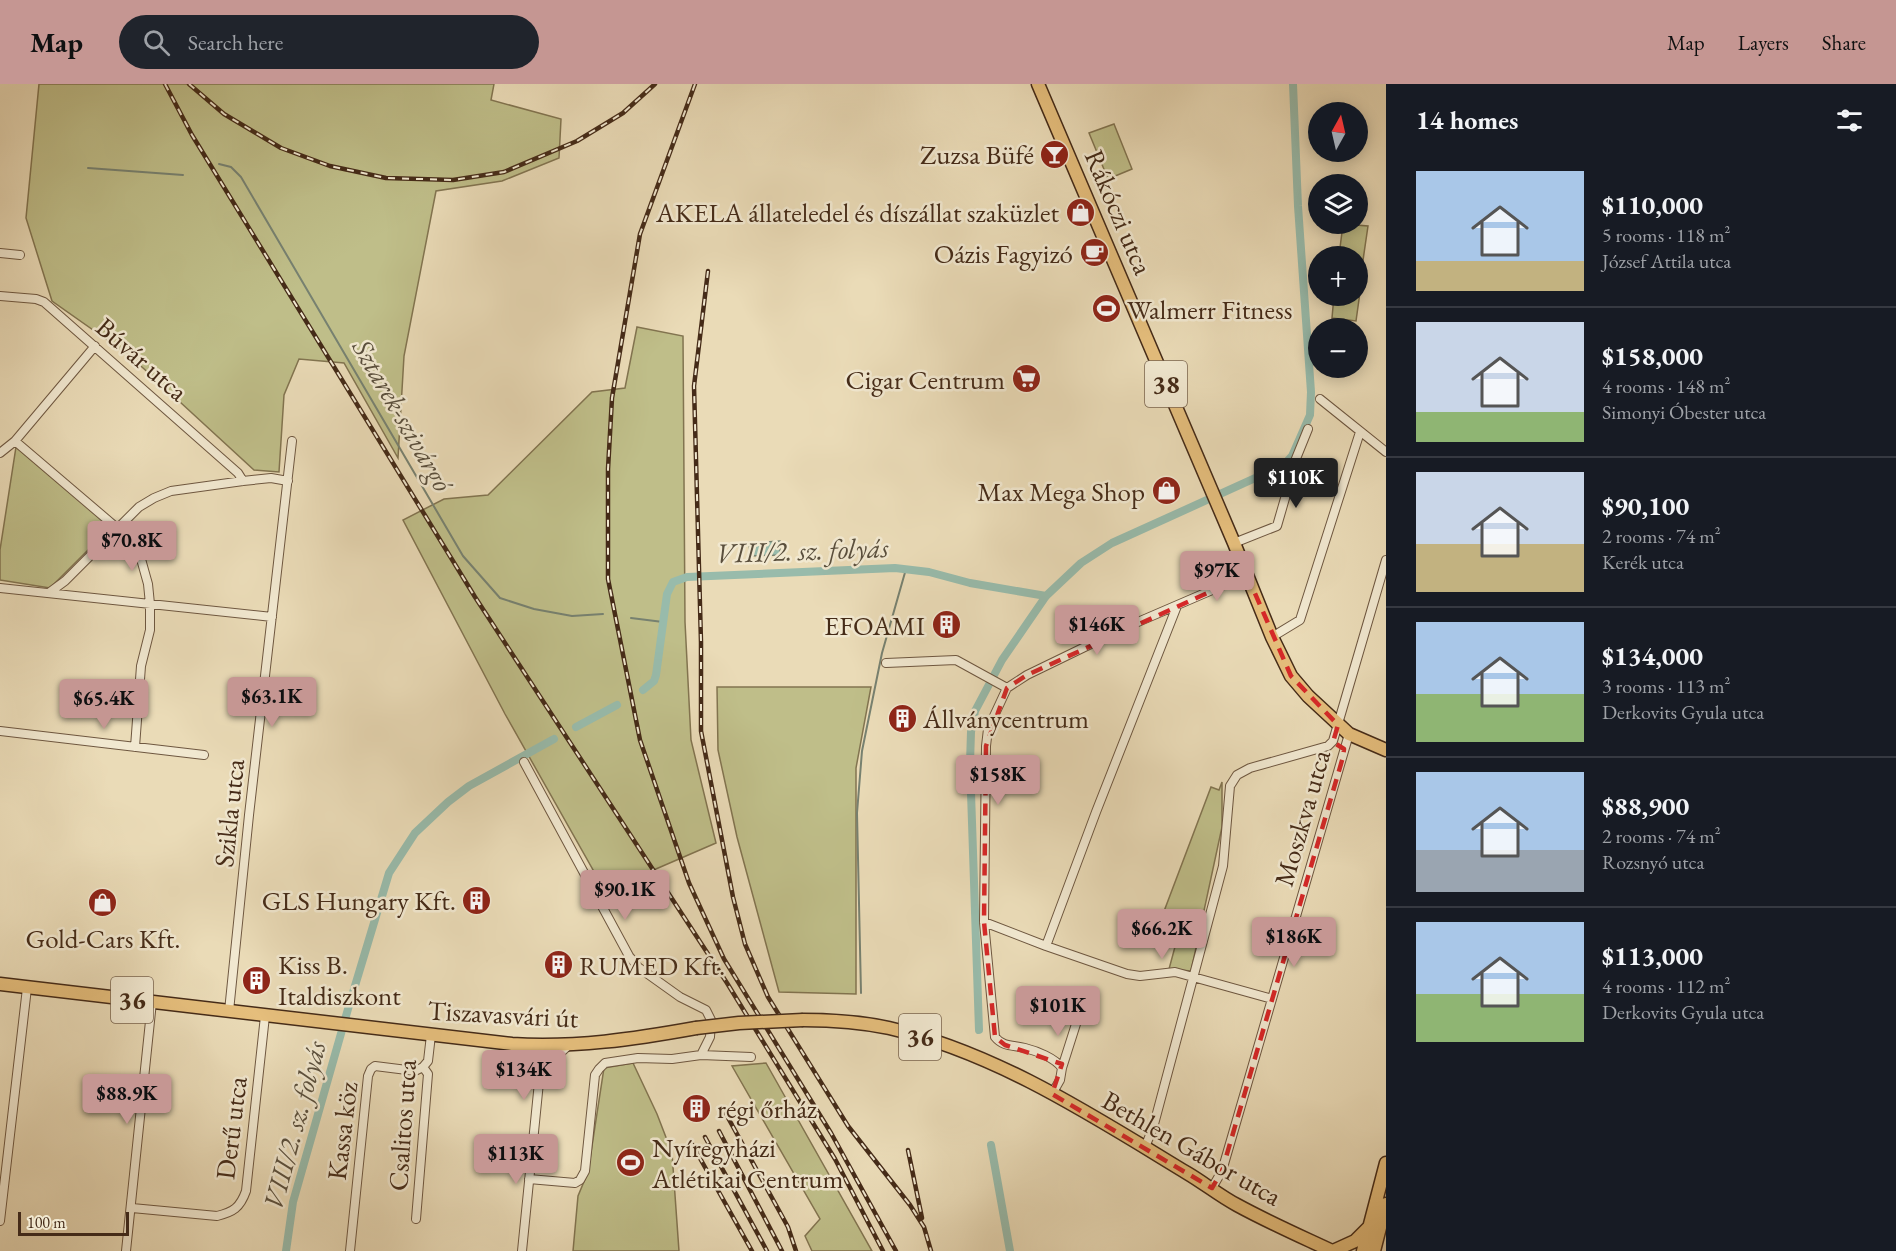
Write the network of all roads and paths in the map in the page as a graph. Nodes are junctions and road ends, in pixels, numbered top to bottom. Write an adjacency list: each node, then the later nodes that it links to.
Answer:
1 (1038, 84): 16 (main road, Rákóczi utca / 38)
2 (0, 253): 3 (street)
3 (20, 255)
4 (0, 296): 5 (street, Búvár utca)
5 (95, 346): 9 (street); 13 (street, Búvár utca)
6 (1320, 399): 8 (street)
7 (1308, 429): 16 (street)
8 (1360, 432): 11 (street); 25 (street)
9 (15, 441): 12 (street); 15 (street)
10 (292, 441): 14 (street, Szikla utca)
11 (1386, 452)
12 (0, 453)
13 (243, 481): 14 (street); 15 (street)
14 (288, 481): 24 (street, Szikla utca)
15 (117, 528): 20 (street); 22 (street)
16 (1234, 543): 18 (main road, Rákóczi utca / 38)
17 (1386, 560): 28 (street, Moszkva utca)
18 (1247, 575): 23 (street); 25 (main road, Rákóczi utca / 38)
19 (0, 588): 20 (street); 21 (street)
20 (50, 592): 22 (street)
21 (0, 595)
22 (150, 604): 24 (street); 32 (street)
23 (1177, 606): 27 (street); 38 (street)
24 (272, 617): 45 (street, Szikla utca)
25 (1272, 637): 28 (main road, Rákóczi utca / 38)
26 (886, 663): 27 (street)
27 (1007, 688): 37 (street)
28 (1338, 725): 30 (main road, Rákóczi utca / 38); 31 (street, Moszkva utca)
29 (0, 731): 32 (street)
30 (1349, 734): 33 (street, Moszkva utca); 34 (main road, Rákóczi utca / 38)
31 (1333, 741): 33 (street); 39 (street)
32 (135, 747): 35 (street)
33 (1344, 748): 42 (street, Moszkva utca)
34 (1386, 750)
35 (204, 755)
36 (524, 762): 50 (street)
37 (984, 922): 38 (street); 53 (street)
38 (1046, 946): 39 (street)
39 (1194, 976): 42 (street); 57 (street)
40 (0, 984): 41 (main road, Tiszavasvári út / 36)
41 (27, 988): 43 (main road, Tiszavasvári út / 36); 64 (street)
42 (1272, 999): 60 (street, Moszkva utca)
43 (152, 1002): 45 (main road, Tiszavasvári út / 36); 62 (street)
44 (1083, 1002): 53 (street)
45 (229, 1011): 46 (main road, Tiszavasvári út / 36)
46 (265, 1016): 47 (main road, Tiszavasvári út / 36); 62 (street, Derű utca)
47 (431, 1035): 49 (main road, Tiszavasvári út / 36); 52 (street, Csalitos utca)
48 (569, 1045): 49 (main road, Tiszavasvári út / 36); 54 (street); 55 (main road, Tiszavasvári út / 36, bridge)
49 (538, 1046): 54 (street)
50 (701, 1055): 51 (street); 59 (street)
51 (751, 1056)
52 (423, 1067): 63 (street, Csalitos utca); 67 (street, Kassa köz)
53 (1062, 1068): 56 (street)
54 (538, 1082): 59 (street)
55 (1030, 1082): 56 (main road, Bethlen Gábor utca / 36)
56 (1052, 1094): 57 (main road, Bethlen Gábor utca / 36)
57 (1145, 1147): 60 (main road, Bethlen Gábor utca / 36)
58 (1386, 1163): 65 (main road)
59 (530, 1179): 68 (street)
60 (1212, 1188): 69 (main road, Bethlen Gábor utca / 36)
61 (1386, 1204): 71 (main road)
62 (132, 1208): 66 (street)
63 (416, 1219)
64 (0, 1221)
65 (1370, 1227): 69 (main road, 36); 70 (main road)
66 (126, 1251)
67 (350, 1251)
68 (522, 1251)
69 (1332, 1251)
70 (1364, 1251)
71 (1374, 1251)

